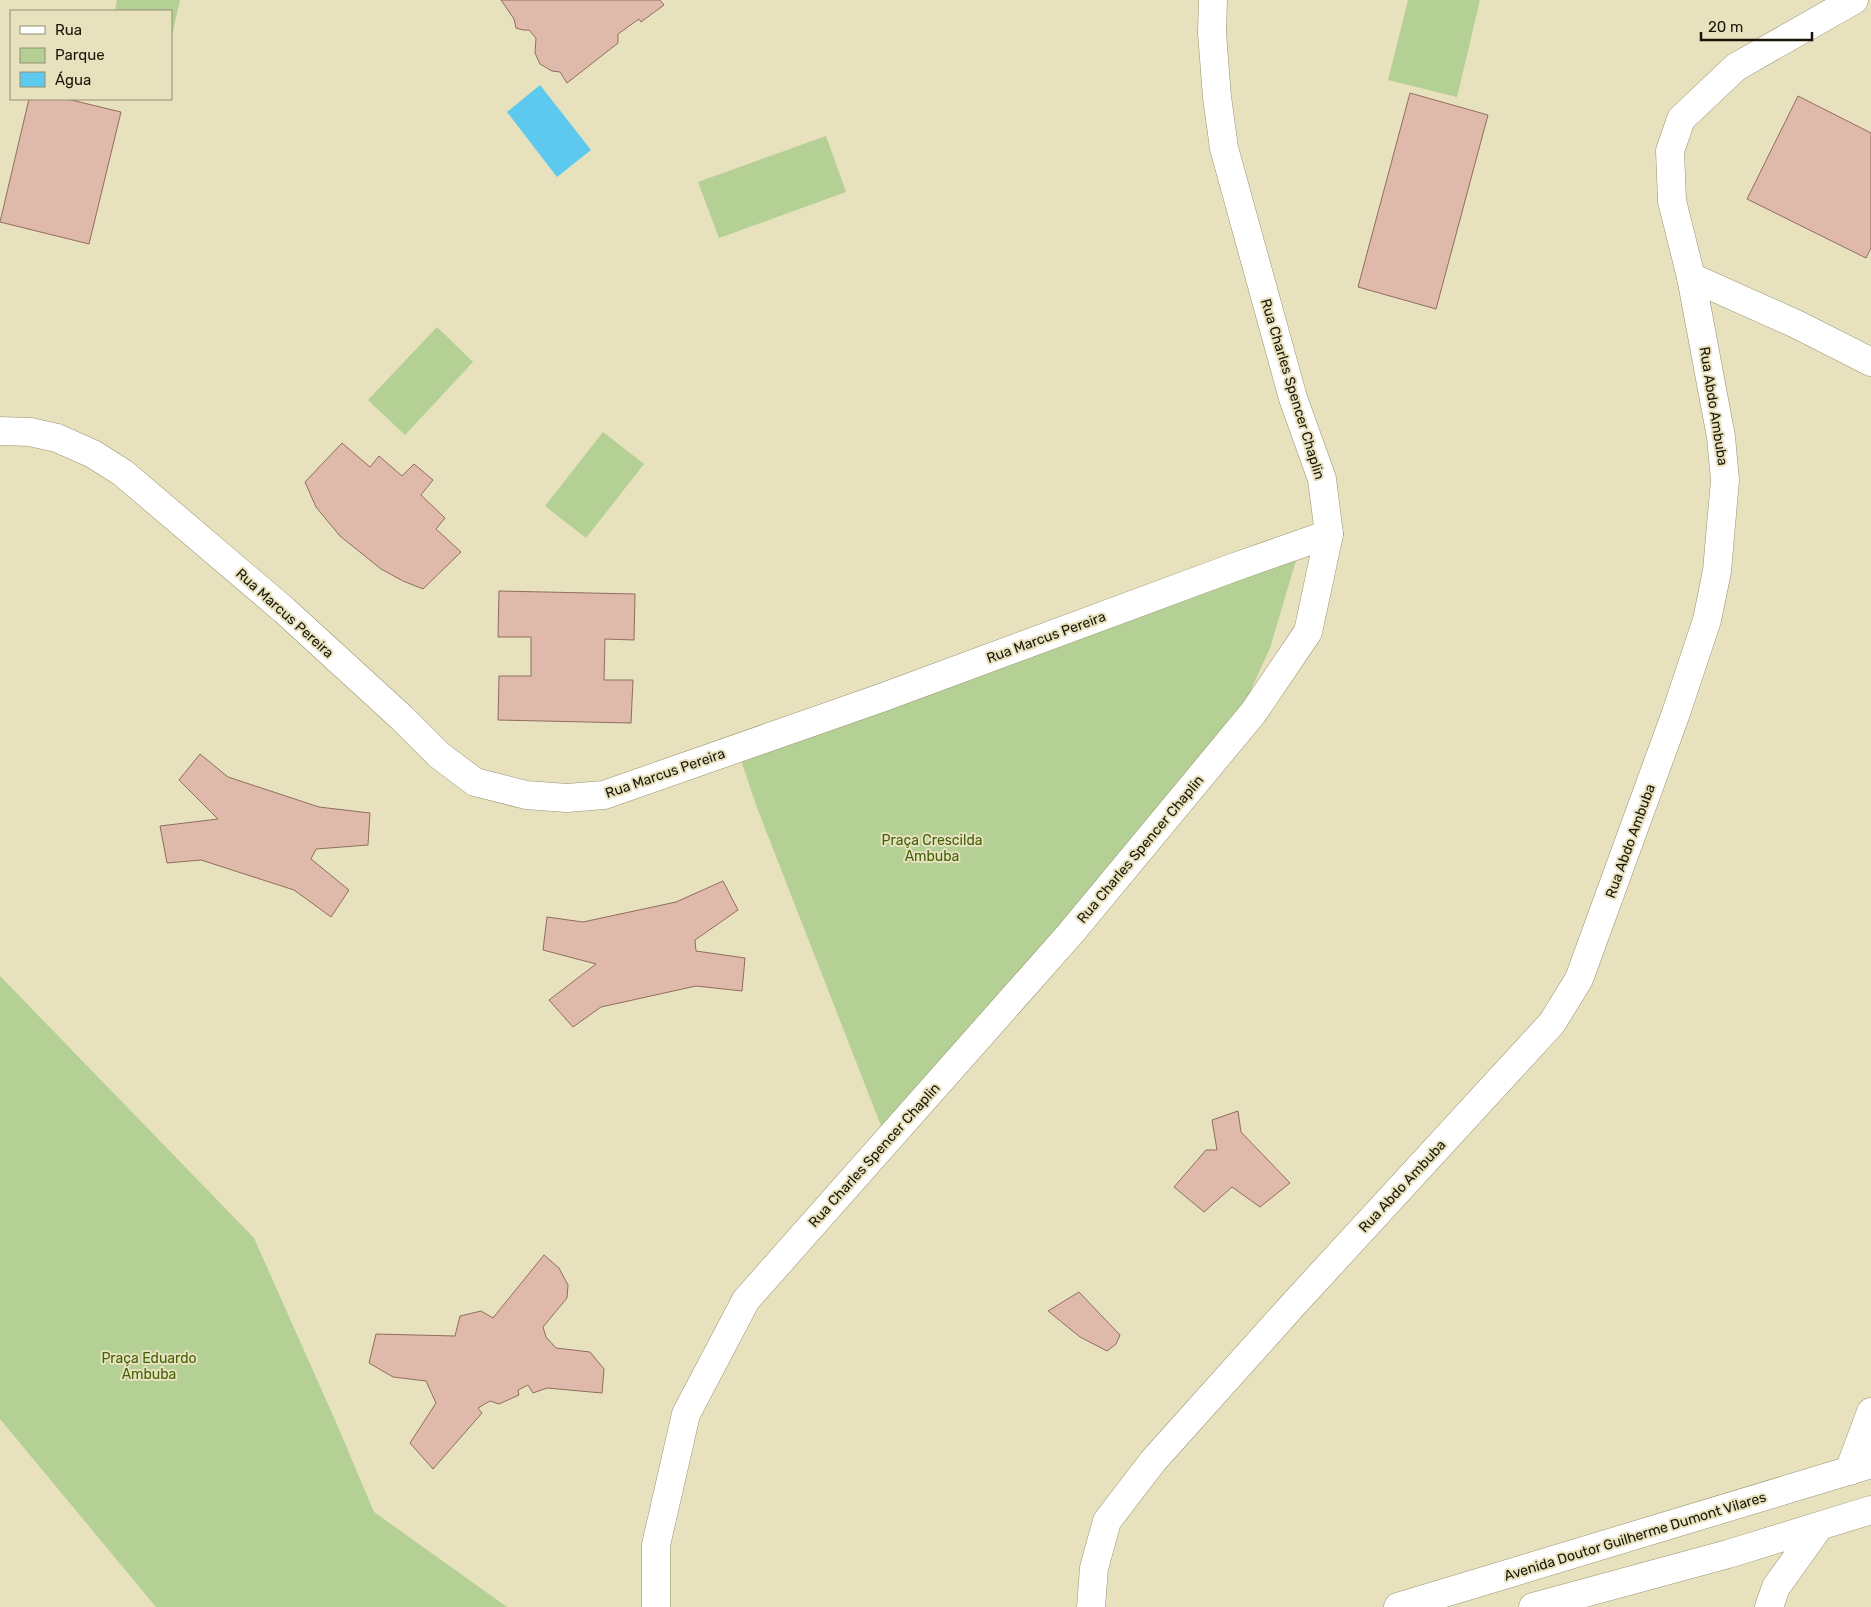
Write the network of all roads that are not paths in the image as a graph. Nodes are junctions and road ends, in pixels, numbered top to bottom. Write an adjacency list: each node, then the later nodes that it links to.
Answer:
1 (1213, 0): 6 (street, Rua Charles Spencer Chaplin)
2 (1854, 0): 3 (street, Rua Abdo Ambuba)
3 (1691, 277): 4 (street); 12 (street, Rua Abdo Ambuba)
4 (1871, 362)
5 (0, 431): 6 (street, Rua Marcus Pereira)
6 (1329, 534): 11 (street, Rua Charles Spencer Chaplin)
7 (1871, 1412): 8 (street)
8 (1860, 1468): 13 (street, Avenida Doutor Guilherme Dumont Vilares)
9 (1871, 1510): 10 (street)
10 (1819, 1527): 14 (street); 15 (street)
11 (656, 1607)
12 (1091, 1607)
13 (1398, 1607)
14 (1533, 1607)
15 (1769, 1607)

